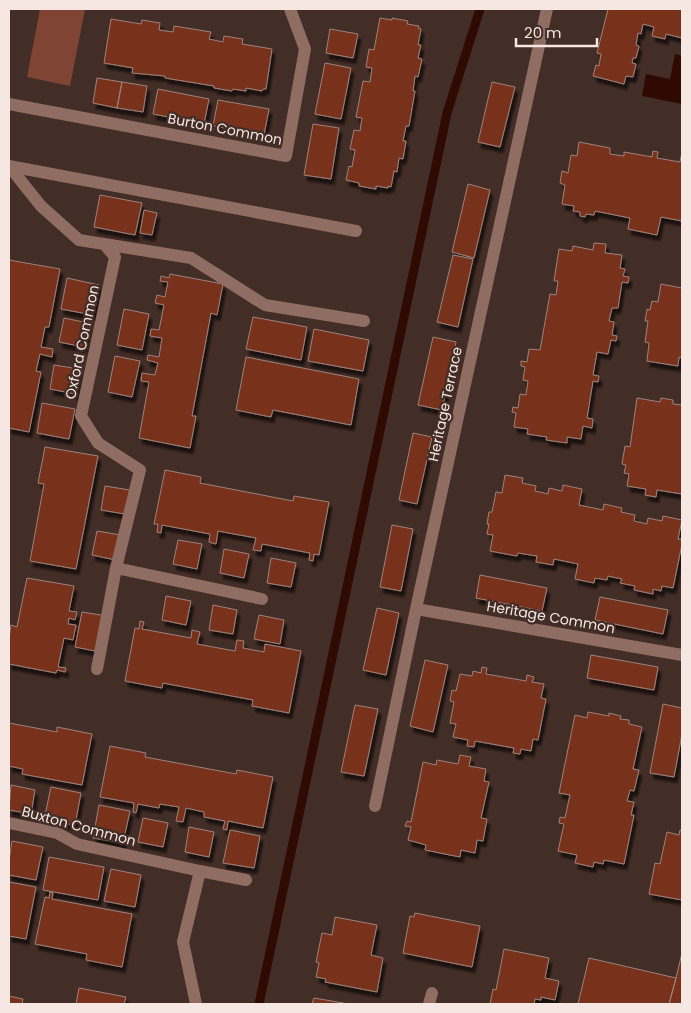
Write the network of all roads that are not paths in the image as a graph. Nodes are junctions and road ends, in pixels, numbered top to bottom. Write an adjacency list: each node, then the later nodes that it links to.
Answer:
1 (290, 9): 3 (street, Burton Common)
2 (547, 9): 10 (street, Heritage Terrace)
3 (9, 104)
4 (9, 166): 5 (street); 6 (street)
5 (356, 231)
6 (105, 245): 7 (street); 8 (street, Oxford Common)
7 (364, 321)
8 (116, 568): 9 (street); 12 (street, Oxford Common)
9 (262, 599)
10 (416, 609): 11 (street, Heritage Common); 13 (street, Heritage Terrace)
11 (682, 655)
12 (97, 670)
13 (375, 806)
14 (9, 824): 15 (street, Buxton Common)
15 (200, 871): 16 (street, Buxton Common); 17 (street)
16 (246, 880)
17 (196, 1004)

